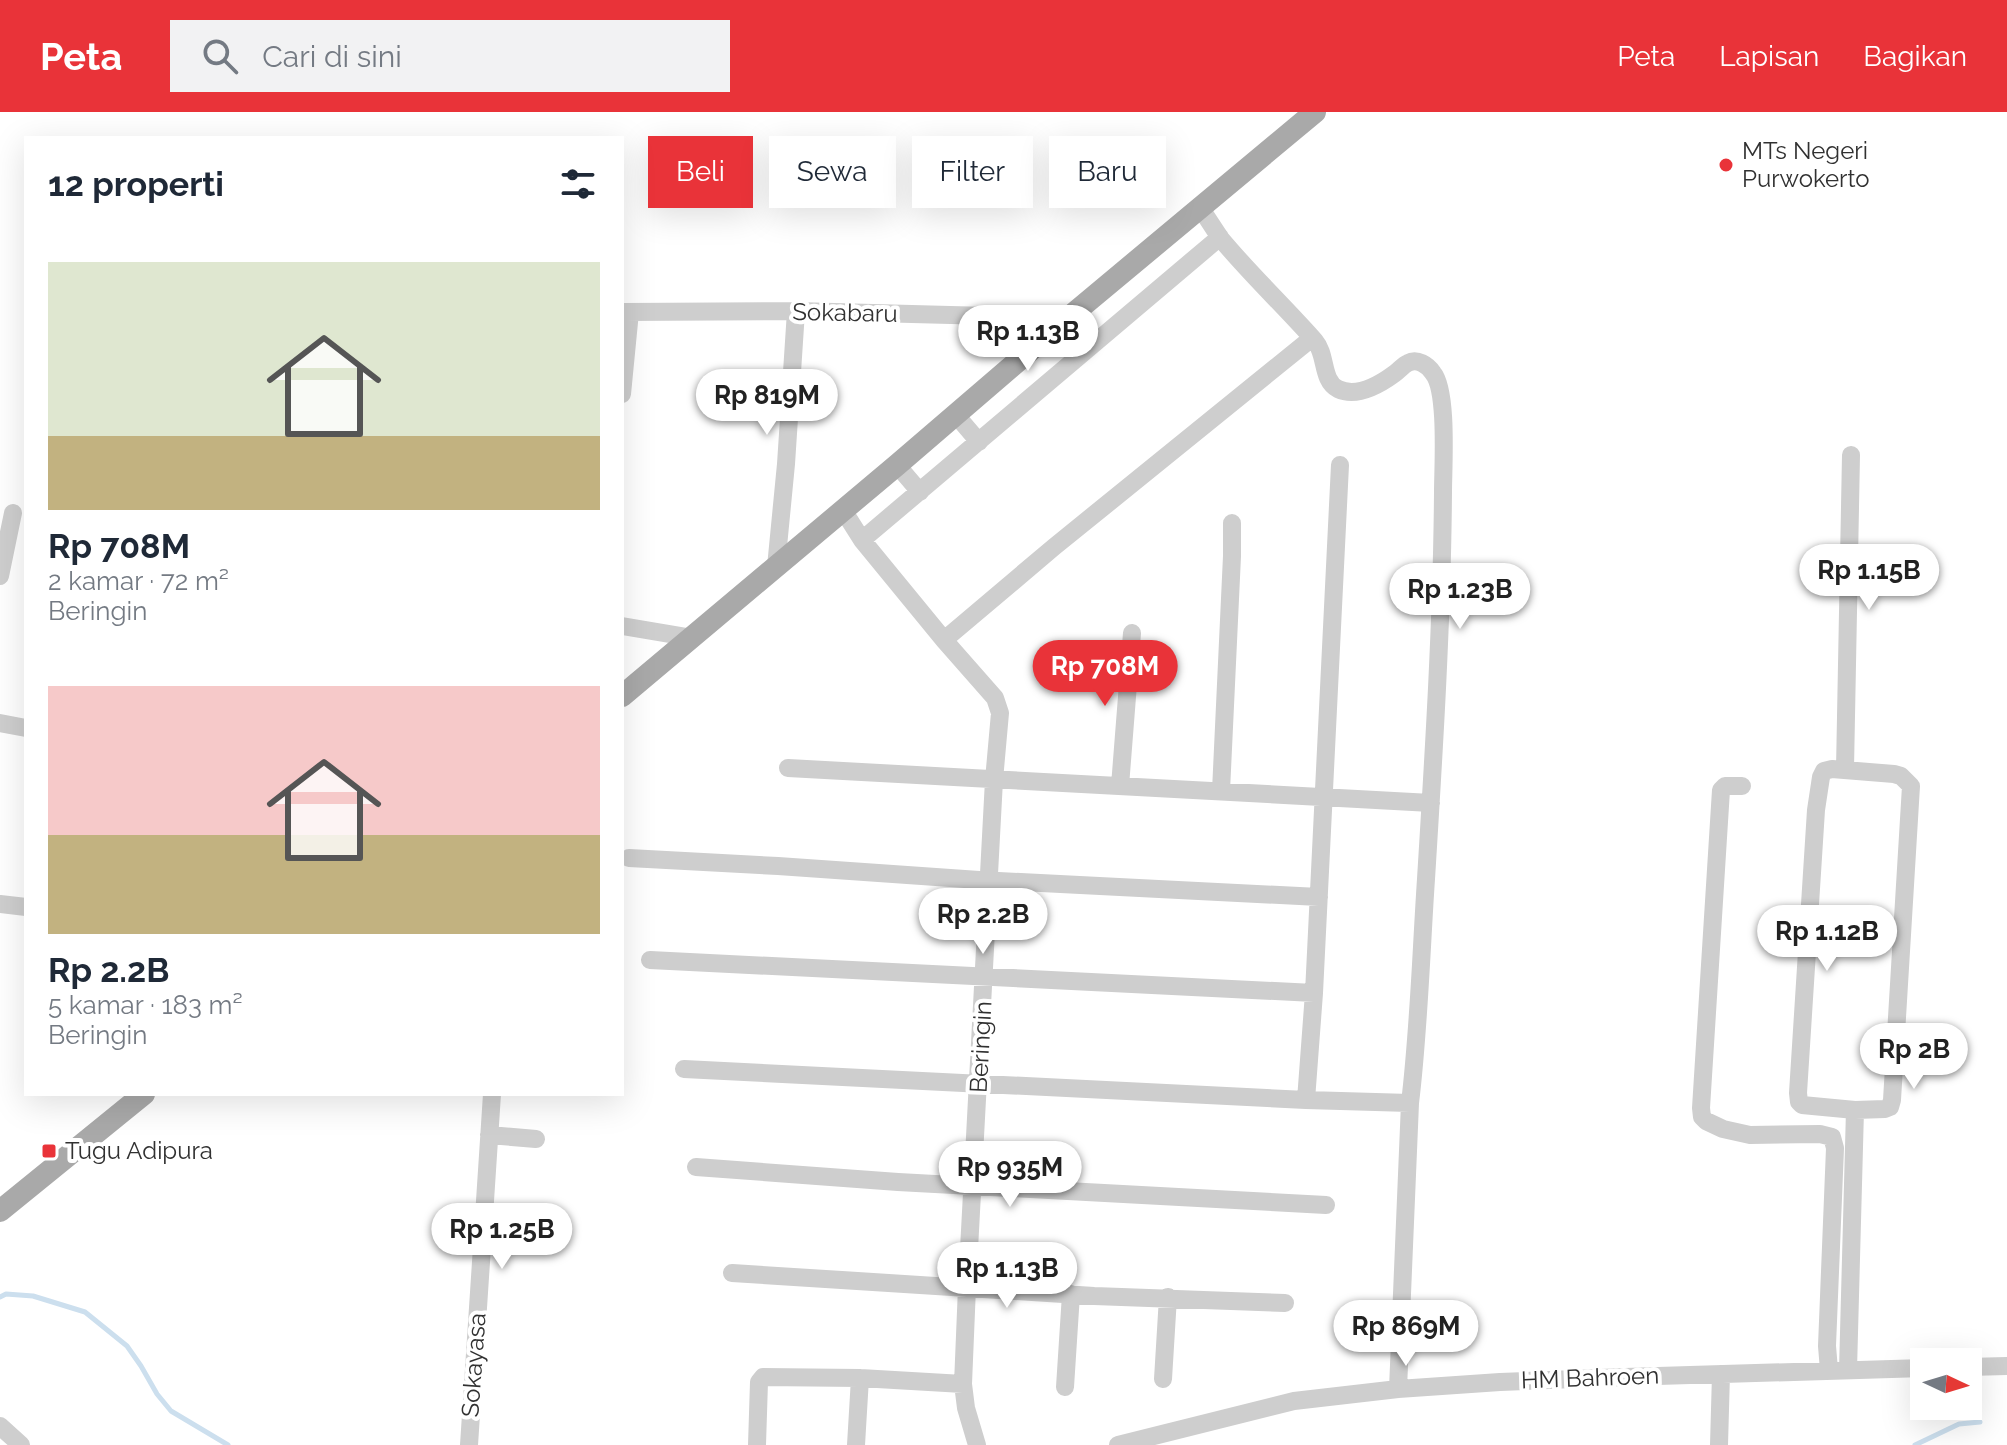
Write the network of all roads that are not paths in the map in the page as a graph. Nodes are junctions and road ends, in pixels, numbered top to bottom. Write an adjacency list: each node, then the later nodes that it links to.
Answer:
1 (1315, 112): 2 (main road)
2 (1201, 209): 3 (street); 6 (main road)
3 (1220, 237): 7 (street); 10 (street)
4 (796, 311): 5 (street, Sokabaru); 6 (street, Sokabaru); 19 (street)
5 (626, 312): 8 (street)
6 (1068, 318): 9 (main road)
7 (1312, 338): 24 (street); 35 (street)
8 (624, 353)
9 (956, 415): 10 (street); 12 (main road)
10 (979, 442): 14 (street)
11 (1851, 455): 29 (street)
12 (897, 465): 14 (street); 15 (main road)
13 (1340, 465): 34 (street)
14 (920, 492): 18 (street)
15 (843, 510): 18 (street, Beringin); 19 (main road)
16 (13, 513): 20 (street)
17 (1232, 523): 33 (street)
18 (862, 540): 24 (street, Beringin)
19 (776, 567): 23 (main road)
20 (0, 576)
21 (624, 626): 23 (street)
22 (1132, 633): 31 (street)
23 (693, 638): 25 (main road)
24 (944, 640): 30 (street, Beringin)
25 (624, 694)
26 (0, 723): 27 (street)
27 (24, 728)
28 (788, 768): 30 (street)
29 (1845, 769): 50 (street); 50 (street)
30 (994, 780): 31 (street); 37 (street, Beringin)
31 (1120, 786): 33 (street)
32 (1742, 786): 65 (street)
33 (1221, 791): 34 (street)
34 (1323, 797): 35 (street); 38 (street)
35 (1431, 803): 49 (street)
36 (629, 858): 37 (street)
37 (990, 880): 38 (street); 42 (street, Beringin)
38 (1319, 897): 43 (street)
39 (0, 904): 40 (street)
40 (24, 907)
41 (650, 960): 42 (street)
42 (985, 978): 43 (street); 45 (street, Beringin)
43 (1314, 993): 48 (street)
44 (684, 1069): 45 (street)
45 (979, 1085): 48 (street); 54 (street, Beringin)
46 (142, 1096): 56 (main road)
47 (492, 1096): 51 (street, Sokayasa)
48 (1306, 1100): 49 (street)
49 (1410, 1103): 72 (street)
50 (1855, 1110): 66 (street)
51 (489, 1135): 52 (street); 75 (street, Sokayasa)
52 (536, 1139)
53 (696, 1167): 54 (street)
54 (972, 1186): 55 (street); 58 (street, Beringin)
55 (1326, 1205)
56 (0, 1211)
57 (732, 1273): 58 (street)
58 (967, 1287): 59 (street); 70 (street, Beringin)
59 (1071, 1294): 60 (street); 71 (street)
60 (1168, 1297): 61 (street); 69 (street)
61 (1285, 1303)
62 (2007, 1366): 63 (street)
63 (1982, 1367)
64 (1910, 1368): 66 (street, HM Bahroen)
65 (1829, 1370): 66 (street, HM Bahroen); 67 (street, HM Bahroen)
66 (1848, 1370)
67 (1721, 1374): 72 (street, HM Bahroen); 80 (street)
68 (860, 1378): 70 (street); 76 (street); 77 (street)
69 (1163, 1379)
70 (963, 1384): 78 (street, Beringin)
71 (1065, 1387)
72 (1398, 1389): 79 (street, HM Bahroen)
73 (0, 1426): 74 (street)
74 (21, 1445)
75 (469, 1445)
76 (757, 1445)
77 (856, 1445)
78 (977, 1445)
79 (1118, 1445)
80 (1719, 1445)

